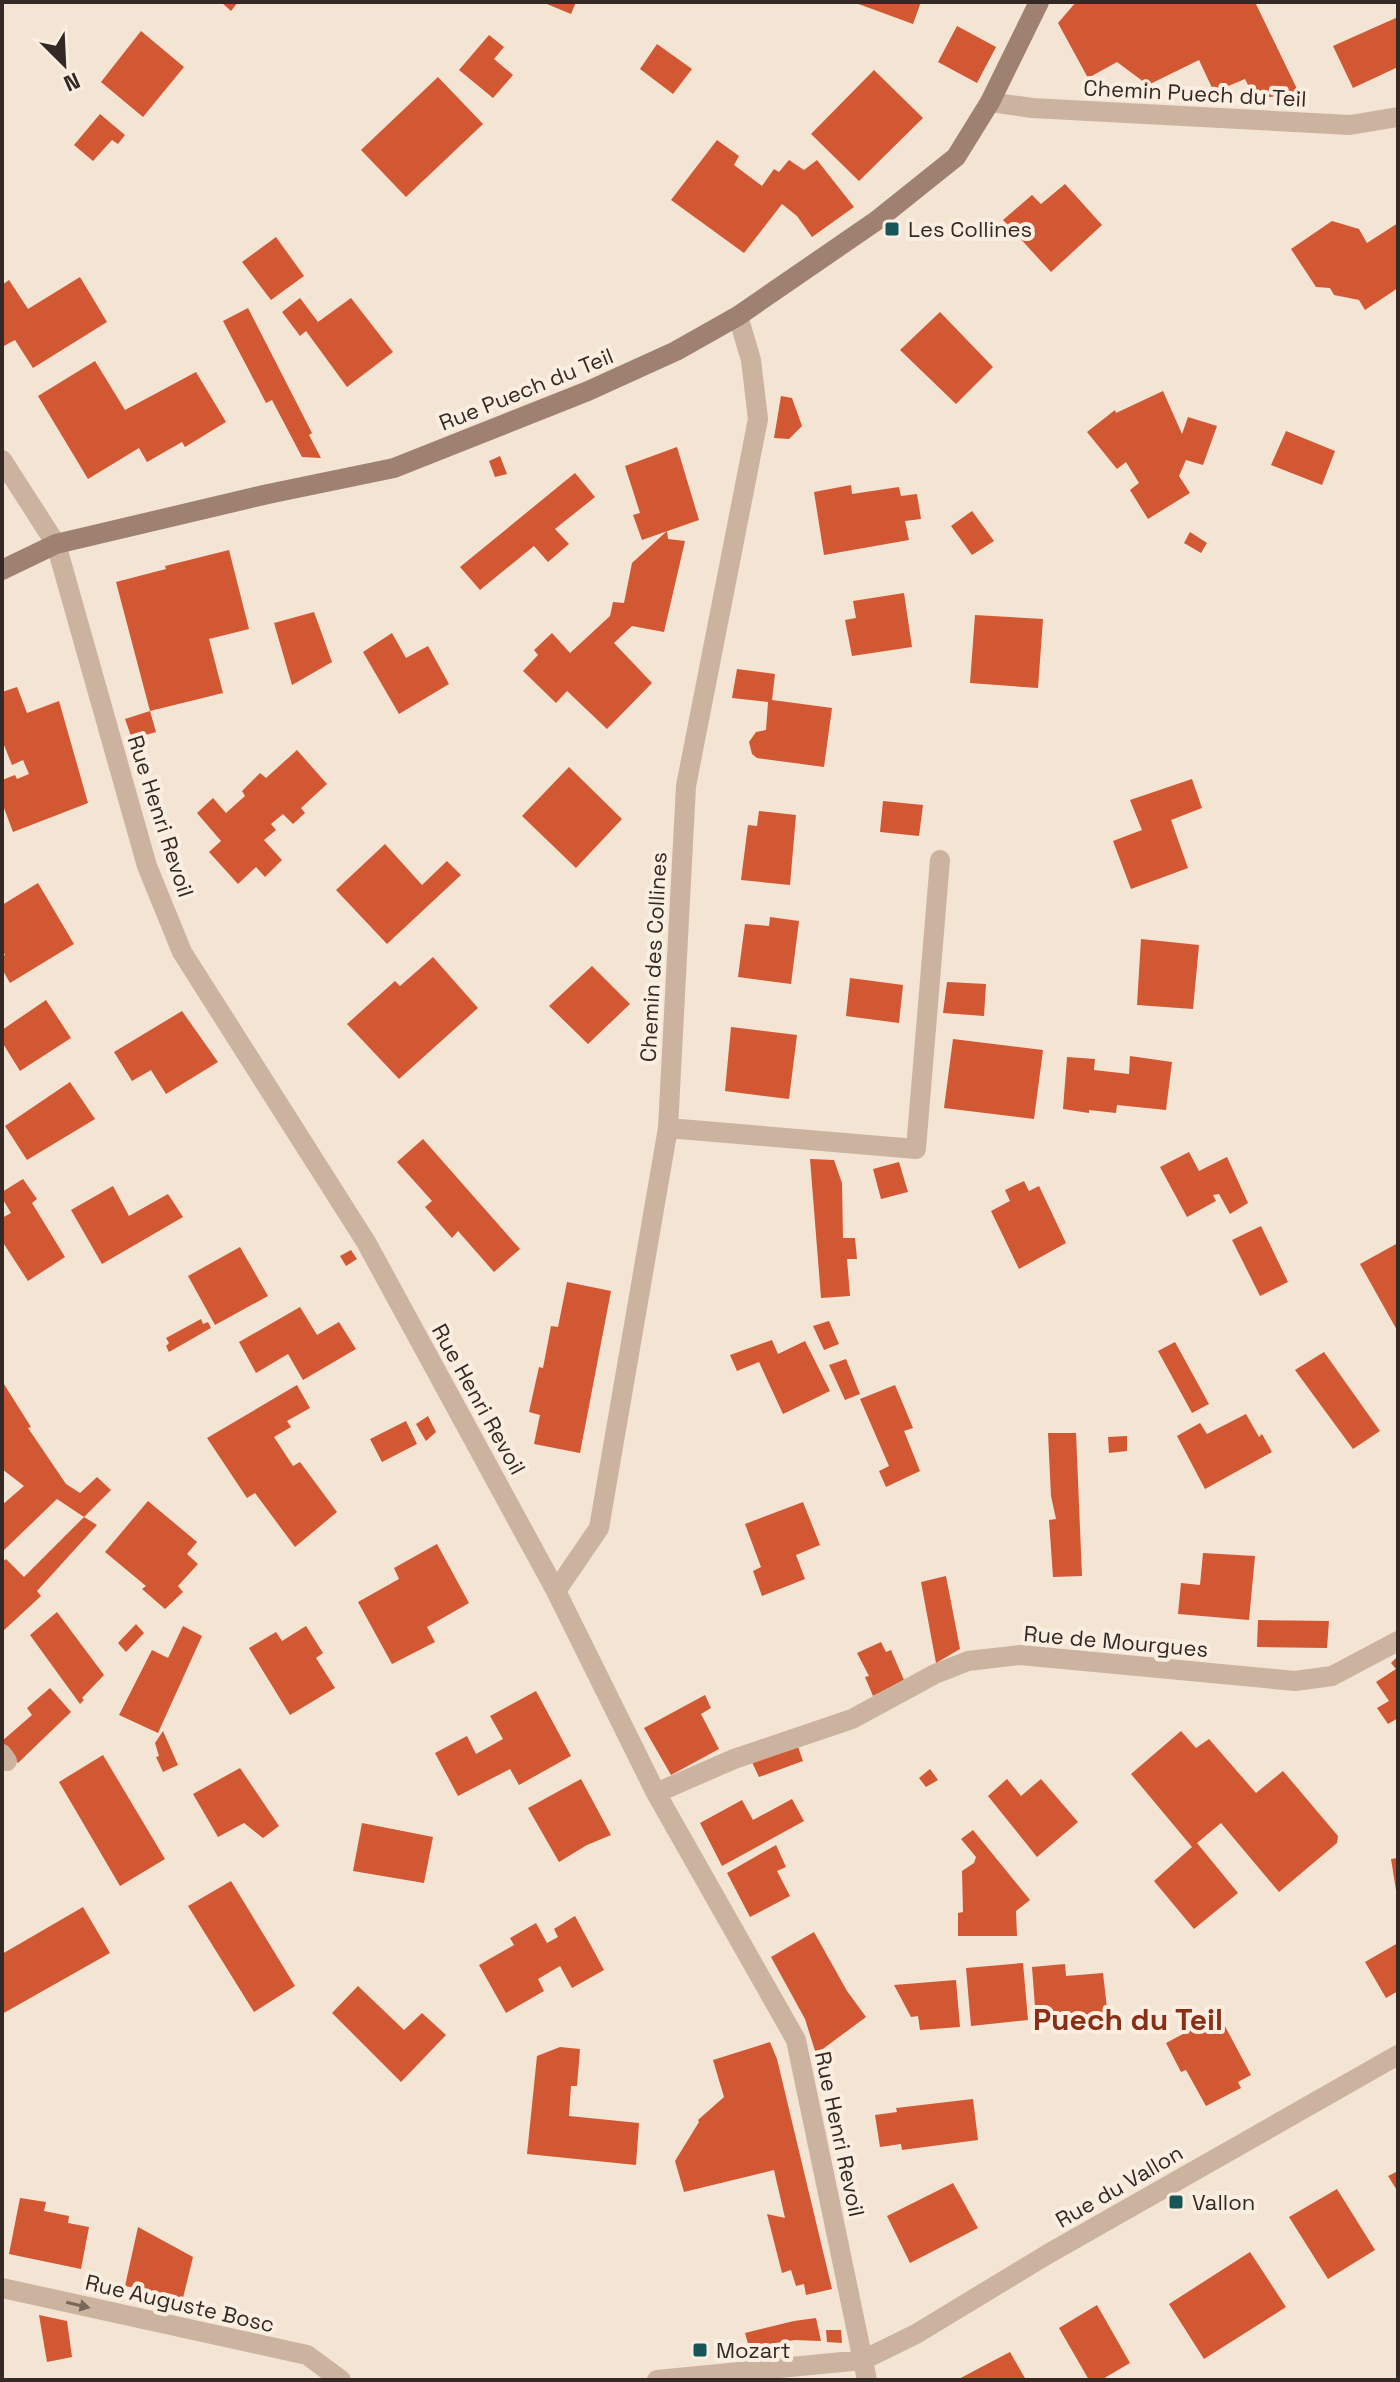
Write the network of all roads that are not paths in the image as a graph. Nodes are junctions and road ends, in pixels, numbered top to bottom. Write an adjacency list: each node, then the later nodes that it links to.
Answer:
1 (1039, 2): 2 (street, Rue Puech du Teil)
2 (990, 102): 3 (street, Chemin Puech du Teil); 4 (street, Rue Puech du Teil)
3 (1398, 117)
4 (738, 316): 6 (street, Rue Puech du Teil); 9 (street, Chemin des Collines)
5 (2, 460): 6 (street, Rue Henri Revoil)
6 (56, 544): 7 (street, Rue Puech du Teil); 10 (street, Rue Henri Revoil)
7 (2, 570)
8 (940, 860): 9 (street)
9 (668, 1128): 10 (street, Chemin des Collines)
10 (556, 1591): 12 (street, Rue Henri Revoil)
11 (1398, 1641): 12 (street, Rue de Mourgues)
12 (656, 1793): 15 (street, Rue Henri Revoil)
13 (1398, 2055): 15 (street, Rue du Vallon)
14 (2, 2288): 16 (street, Rue Auguste Bosc, one-way to 16)
15 (865, 2370): 17 (street)
16 (341, 2380)
17 (657, 2380)

